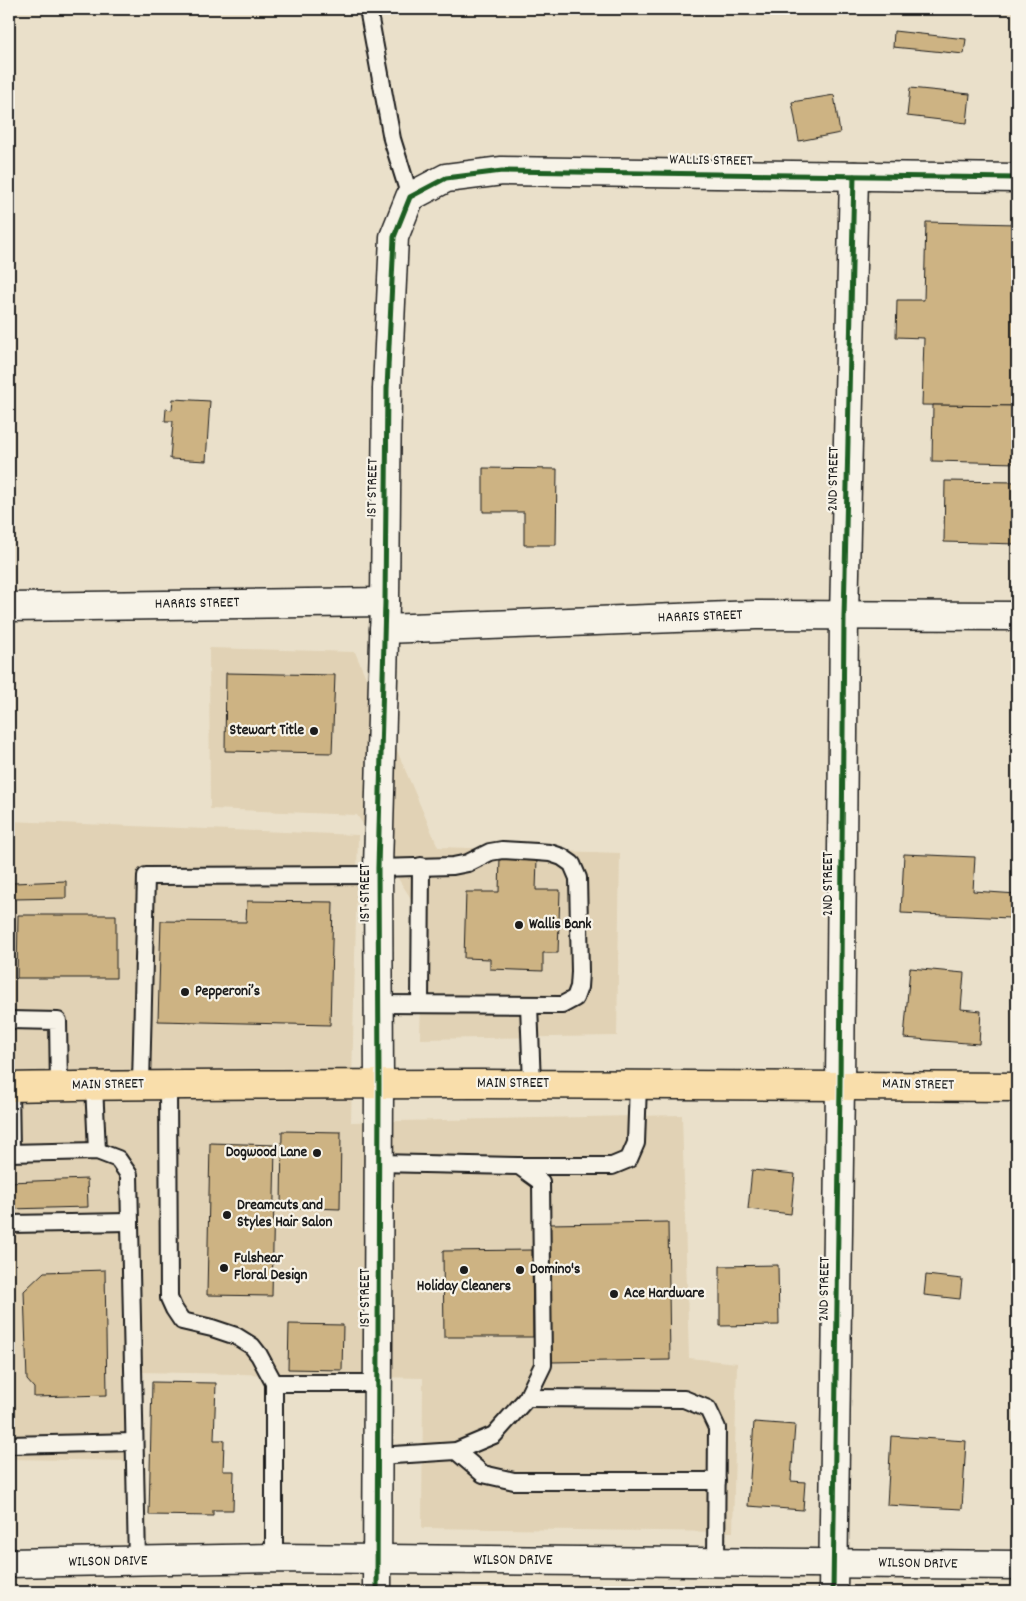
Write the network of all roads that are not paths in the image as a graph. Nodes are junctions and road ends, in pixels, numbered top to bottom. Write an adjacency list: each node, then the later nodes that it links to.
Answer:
1 (368, 9): 4 (lane)
2 (854, 176): 3 (street, WALLIS STREET); 4 (street, WALLIS STREET); 8 (street, 2ND STREET)
3 (1017, 178)
4 (410, 197): 5 (street, 1ST STREET)
5 (384, 602): 6 (street, HARRIS STREET); 9 (street, 1ST STREET)
6 (9, 607)
7 (1017, 616): 8 (street, HARRIS STREET)
8 (844, 617): 9 (street, HARRIS STREET); 22 (street, 2ND STREET)
9 (384, 629): 11 (street, 1ST STREET)
10 (421, 866): 11 (lane); 13 (lane); 14 (lane)
11 (378, 872): 12 (street, 1ST STREET); 16 (lane)
12 (378, 1004): 13 (lane); 18 (street, 1ST STREET)
13 (420, 1004): 14 (lane)
14 (529, 1005): 19 (lane)
15 (9, 1020): 23 (lane)
16 (141, 1084): 17 (main road, MAIN STREET); 21 (main road, MAIN STREET)
17 (168, 1084): 18 (main road, MAIN STREET); 32 (lane)
18 (379, 1084): 19 (main road, MAIN STREET); 28 (street, 1ST STREET)
19 (532, 1084): 20 (main road, MAIN STREET)
20 (638, 1084): 22 (main road, MAIN STREET); 29 (lane)
21 (94, 1085): 23 (main road, MAIN STREET); 26 (lane)
22 (840, 1085): 25 (main road, MAIN STREET); 44 (street, 2ND STREET)
23 (59, 1086): 24 (main road, MAIN STREET)
24 (10, 1087): 27 (lane)
25 (1017, 1087)
26 (97, 1151): 27 (lane); 30 (lane)
27 (10, 1153)
28 (378, 1163): 29 (lane); 33 (street, 1ST STREET)
29 (519, 1166): 34 (lane)
30 (130, 1222): 31 (lane); 35 (lane)
31 (9, 1224)
32 (274, 1383): 33 (lane); 40 (lane)
33 (378, 1383): 38 (street, 1ST STREET)
34 (527, 1398): 37 (lane); 39 (lane)
35 (134, 1442): 36 (lane); 42 (lane)
36 (9, 1445)
37 (456, 1450): 38 (lane); 39 (lane)
38 (378, 1456): 41 (street, 1ST STREET)
39 (717, 1481): 43 (lane)
40 (274, 1558): 41 (street, WILSON DRIVE); 42 (street, WILSON DRIVE)
41 (377, 1560): 43 (street, WILSON DRIVE); 47 (street, 1ST STREET)
42 (137, 1561): 45 (street, WILSON DRIVE)
43 (716, 1562): 44 (street, WILSON DRIVE)
44 (833, 1563): 46 (street, WILSON DRIVE); 48 (street, 2ND STREET)
45 (9, 1564)
46 (1017, 1565)
47 (377, 1592)
48 (833, 1592)

